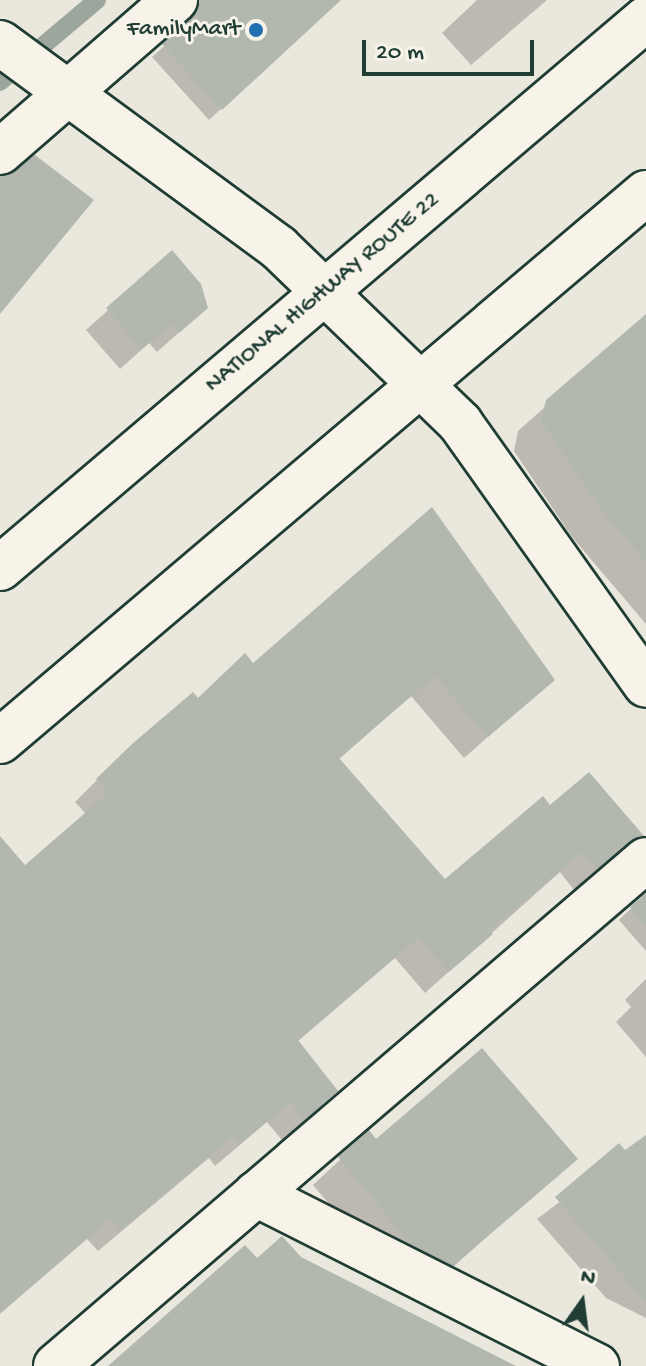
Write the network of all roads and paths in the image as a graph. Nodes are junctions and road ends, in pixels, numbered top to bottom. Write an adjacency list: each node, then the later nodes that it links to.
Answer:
1 (175, 0): 4 (main road)
2 (646, 19): 7 (main road, NATIONAL HIGHWAY ROUTE 22)
3 (0, 43): 4 (main road)
4 (57, 85): 5 (main road); 7 (main road)
5 (0, 152)
6 (646, 193): 8 (main road)
7 (324, 292): 8 (main road); 9 (main road, NATIONAL HIGHWAY ROUTE 22)
8 (420, 384): 10 (main road); 11 (main road)
9 (0, 568)
10 (646, 685)
11 (0, 741)
12 (646, 860): 13 (main road)
13 (256, 1194): 14 (main road); 15 (main road)
14 (56, 1366)
15 (597, 1366)

